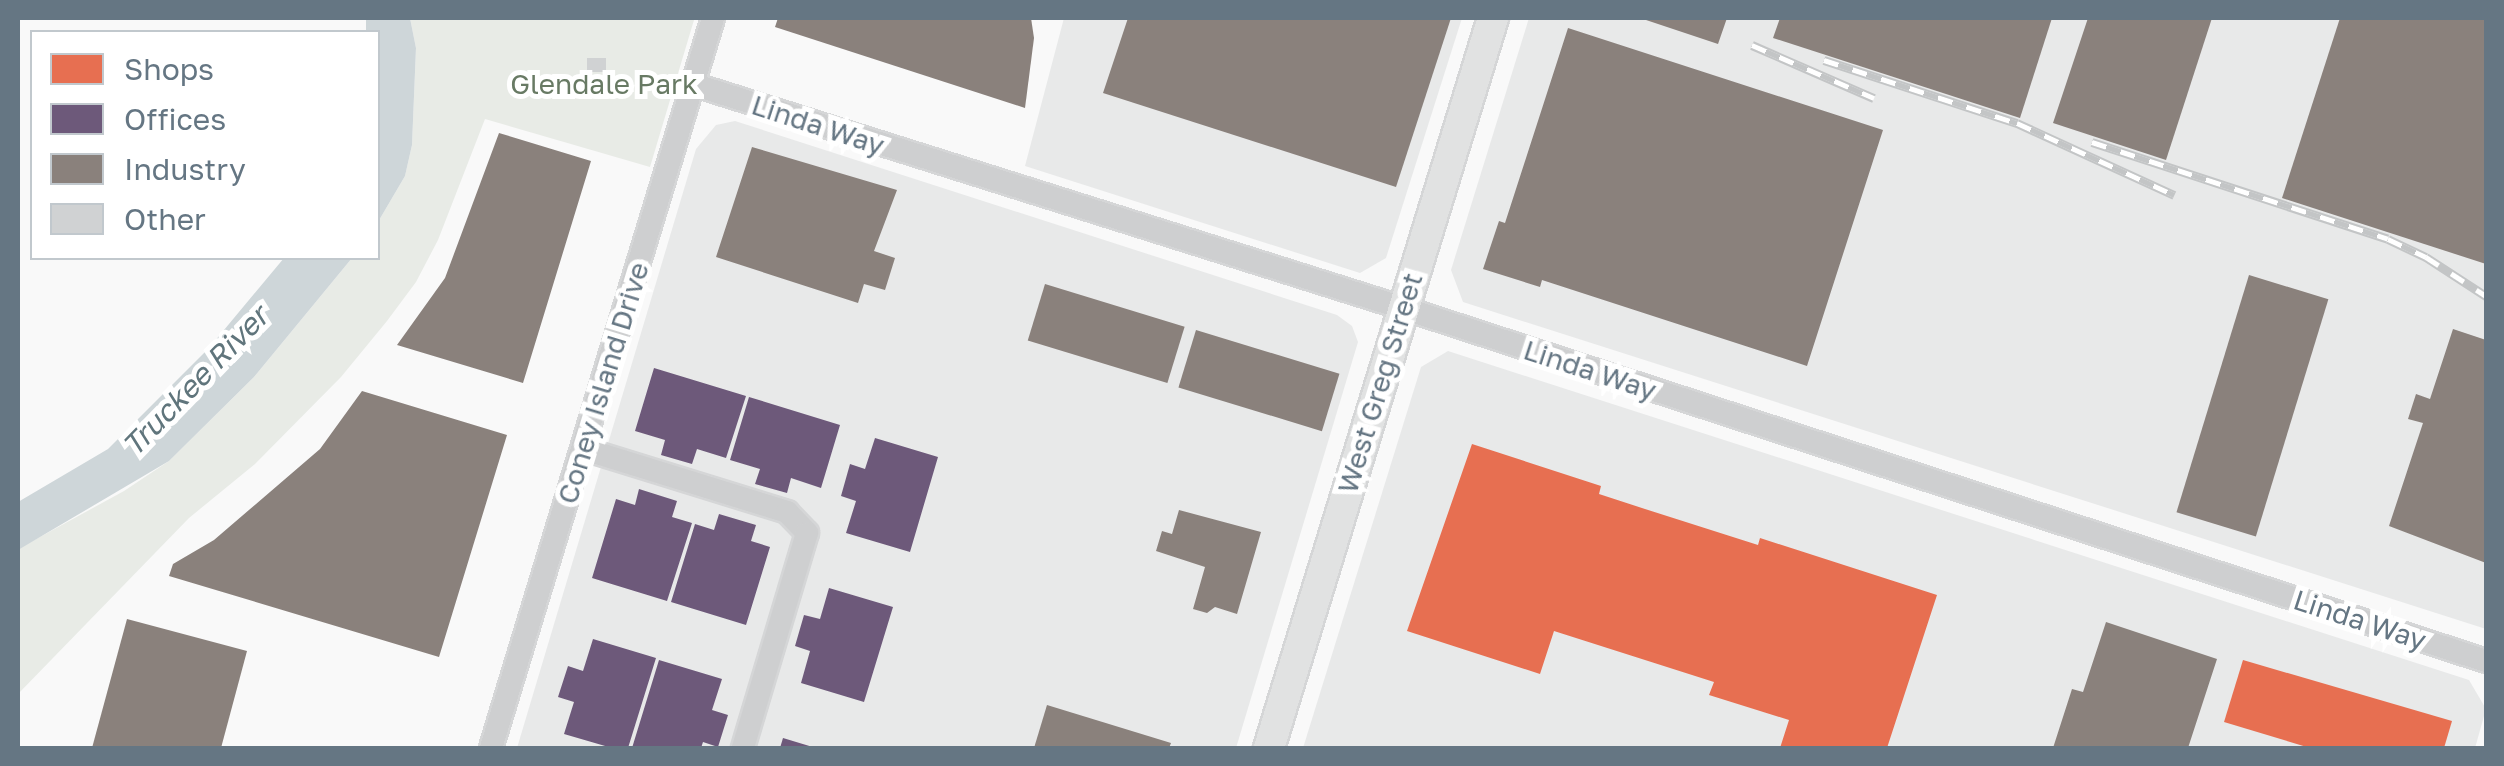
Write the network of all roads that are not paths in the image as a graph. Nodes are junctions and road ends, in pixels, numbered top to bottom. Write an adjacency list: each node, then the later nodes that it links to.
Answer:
1 (712, 18): 3 (street, Coney Island Drive)
2 (1493, 18): 4 (main road, West Greg Street)
3 (692, 84): 4 (street, Linda Way); 5 (street, Coney Island Drive)
4 (1403, 308): 6 (street, Linda Way); 9 (main road, West Greg Street)
5 (584, 449): 7 (street, Coney Island Drive); 8 (street)
6 (2486, 661)
7 (491, 748)
8 (743, 748)
9 (1269, 748)

